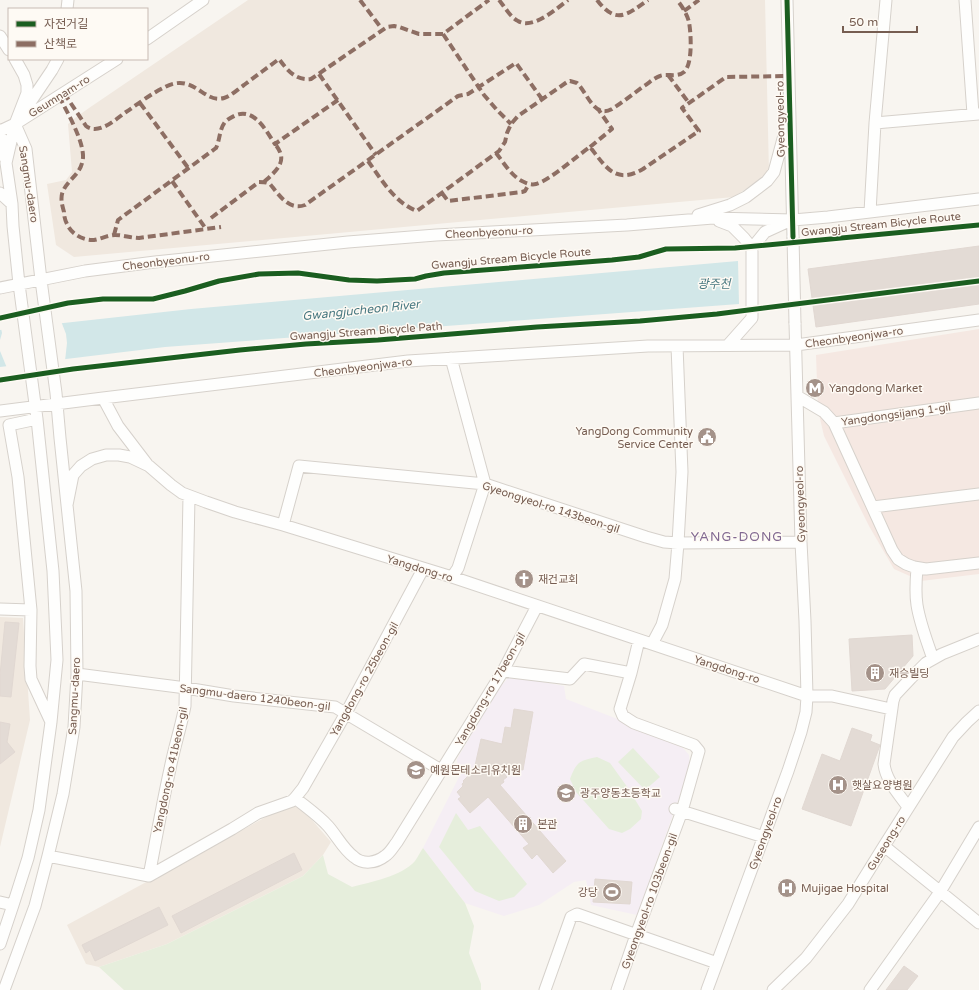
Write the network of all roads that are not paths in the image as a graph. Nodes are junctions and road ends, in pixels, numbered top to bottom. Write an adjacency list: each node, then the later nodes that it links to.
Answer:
1 (203, 0): 5 (street)
2 (787, 0): 9 (street, Gyeongyeol-ro)
3 (886, 0): 11 (street)
4 (965, 0): 10 (street)
5 (148, 37)
6 (16, 60): 12 (street)
7 (57, 60): 12 (street)
8 (110, 60): 12 (street, Geumnam-ro)
9 (790, 112): 20 (street, Gyeongyeol-ro); 21 (street)
10 (976, 114): 11 (street)
11 (875, 123): 18 (street)
12 (15, 124): 13 (street, Geumnam-ro); 14 (street, Sangmu-daero); 23 (street, Sangmu-daero)
13 (0, 131): 14 (street)
14 (6, 163): 17 (street, Sangmu-daero)
15 (0, 193): 17 (street, Sangmu-daero)
16 (979, 199): 18 (street, Cheonbyeonu-ro)
17 (12, 204): 24 (street, Sangmu-daero)
18 (870, 212): 20 (street, Cheonbyeonu-ro)
19 (713, 218): 20 (street, Cheonbyeonu-ro); 21 (street, Cheonbyeonu-ro); 22 (street)
20 (793, 220): 22 (street); 27 (street, Gyeongyeol-ro, bridge)
21 (678, 221): 23 (street, Cheonbyeonu-ro)
22 (752, 248): 29 (street)
23 (41, 280): 24 (street, Cheonbyeonu-ro); 33 (street, Sangmu-daero)
24 (19, 284): 25 (street, Cheonbyeonu-ro); 35 (street, Sangmu-daero)
25 (0, 288)
26 (979, 320): 27 (street, Cheonbyeonjwa-ro)
27 (796, 345): 29 (street, Cheonbyeonjwa-ro); 31 (street, Gyeongyeol-ro)
28 (677, 346): 29 (street, Cheonbyeonjwa-ro); 30 (street, Cheonbyeonjwa-ro); 47 (street)
29 (728, 346)
30 (451, 358): 32 (street, Cheonbyeonjwa-ro); 40 (street)
31 (797, 396): 38 (street, Yangdongsijang 1-gil); 46 (street, Gyeongyeol-ro)
32 (102, 398): 33 (street, Cheonbyeonjwa-ro); 39 (street)
33 (56, 399): 35 (street, Cheonbyeonjwa-ro); 43 (street, Sangmu-daero)
34 (979, 403): 38 (street, Yangdongsijang 1-gil)
35 (35, 407): 36 (street, Cheonbyeonjwa-ro); 37 (street, Sangmu-daero)
36 (0, 412)
37 (37, 419): 54 (street); 67 (street, Sangmu-daero)
38 (834, 423): 44 (street)
39 (149, 466): 42 (street, Yangdong-ro); 43 (street, Yangdong-ro)
40 (485, 484): 45 (street, Gyeongyeol-ro 143beon-gil); 47 (street, Gyeongyeol-ro 143beon-gil); 51 (street)
41 (979, 494): 44 (street)
42 (189, 496): 45 (street, Yangdong-ro); 62 (street, Yangdong-ro 41beon-gil)
43 (66, 505): 61 (street, Sangmu-daero)
44 (873, 506): 49 (street)
45 (283, 525): 50 (street, Yangdong-ro)
46 (801, 542): 47 (street, Gyeongyeol-ro 143beon-gil); 63 (street, Gyeongyeol-ro)
47 (678, 543): 57 (street)
48 (979, 563): 49 (street)
49 (917, 568): 58 (street)
50 (423, 569): 51 (street, Yangdong-ro); 66 (street, Yangdong-ro 25beon-gil)
51 (452, 577): 52 (street, Yangdong-ro)
52 (537, 606): 56 (street, Yangdong-ro); 59 (street, Yangdong-ro 17beon-gil)
53 (0, 609): 54 (street)
54 (31, 610): 67 (street)
55 (979, 639): 58 (street)
56 (639, 640): 57 (street, Yangdong-ro); 60 (street)
57 (652, 644): 63 (street, Yangdong-ro)
58 (934, 659): 64 (street)
59 (503, 671): 60 (street); 68 (street, Yangdong-ro 17beon-gil)
60 (631, 673): 71 (street, Gyeongyeol-ro 103beon-gil)
61 (77, 674): 62 (street, Sangmu-daero 1240beon-gil); 75 (street, Sangmu-daero)
62 (186, 688): 66 (street, Sangmu-daero 1240beon-gil); 76 (street, Yangdong-ro 41beon-gil)
63 (807, 696): 64 (street, Yangdong-ro); 73 (street, Gyeongyeol-ro)
64 (891, 709): 70 (street)
65 (979, 711): 70 (street, Guseong-ro)
66 (346, 713): 68 (street, Sangmu-daero 1240beon-gil); 69 (street, Yangdong-ro 25beon-gil)
67 (51, 722): 79 (street, Sangmu-daero)
68 (441, 770): 69 (street, Yangdong-ro 17beon-gil)
69 (295, 798): 76 (street)
70 (908, 807): 74 (street, Guseong-ro)
71 (678, 810): 73 (street); 81 (street, Gyeongyeol-ro 103beon-gil)
72 (979, 827): 77 (street)
73 (764, 837): 83 (street, Gyeongyeol-ro)
74 (884, 846): 77 (street); 84 (street, Guseong-ro)
75 (48, 856): 76 (street); 85 (street, Sangmu-daero)
76 (149, 876)
77 (940, 892): 80 (street); 89 (street)
78 (0, 902): 79 (street)
79 (13, 905): 82 (street, Sangmu-daero)
80 (979, 923)
81 (636, 935): 83 (street); 86 (street); 87 (street, Gyeongyeol-ro 103beon-gil)
82 (0, 944)
83 (718, 963): 88 (street, Gyeongyeol-ro)
84 (777, 989)
85 (4, 990)
86 (545, 990)
87 (617, 990)
88 (707, 990)
89 (870, 990)

